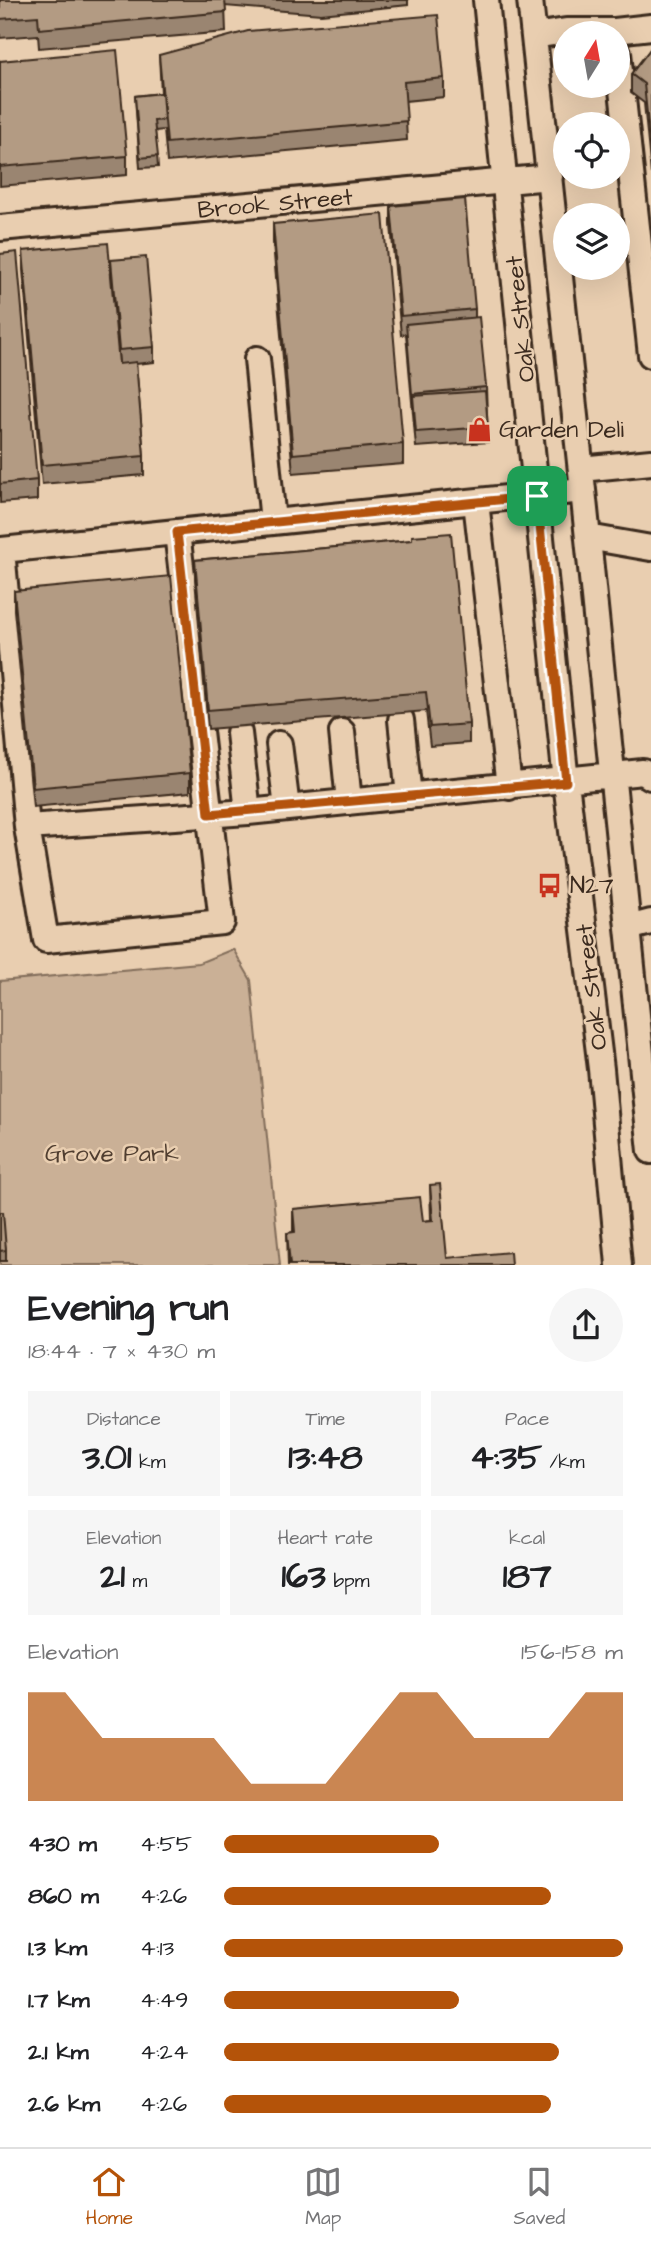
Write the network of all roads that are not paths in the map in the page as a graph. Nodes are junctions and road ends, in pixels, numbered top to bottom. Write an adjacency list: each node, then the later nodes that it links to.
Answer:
1 (486, 0): 9 (street, Oak Street)
2 (530, 0): 6 (street, Oak Street)
3 (651, 27): 5 (street)
4 (553, 33): 6 (street)
5 (630, 34)
6 (534, 36): 8 (street, Oak Street)
7 (623, 98): 11 (street)
8 (550, 177): 9 (street, Brook Street); 14 (street, Oak Street)
9 (506, 181): 10 (street, Brook Street); 15 (street, Oak Street)
10 (0, 228)
11 (651, 355)
12 (257, 359): 17 (street)
13 (651, 462): 14 (street)
14 (582, 480): 15 (street); 19 (street, Oak Street)
15 (537, 496): 16 (street); 27 (street, Oak Street)
16 (476, 502): 17 (street); 28 (street)
17 (273, 522): 18 (street)
18 (177, 532): 33 (street); 34 (street)
19 (588, 537): 20 (street); 26 (street, Oak Street)
20 (651, 548)
21 (401, 720): 29 (street)
22 (342, 732): 30 (street)
23 (239, 733): 32 (street)
24 (279, 744): 31 (street)
25 (648, 771): 26 (street)
26 (613, 775): 27 (street); 35 (street, Oak Street)
27 (566, 782): 28 (street); 37 (street, Oak Street)
28 (509, 787): 29 (street)
29 (410, 796): 30 (street)
30 (349, 802): 31 (street)
31 (287, 808): 32 (street)
32 (248, 812): 33 (street)
33 (209, 814): 34 (street); 34 (street)
34 (27, 827)
35 (640, 925): 36 (street, Oak Street)
36 (651, 1151)
37 (620, 1265)

